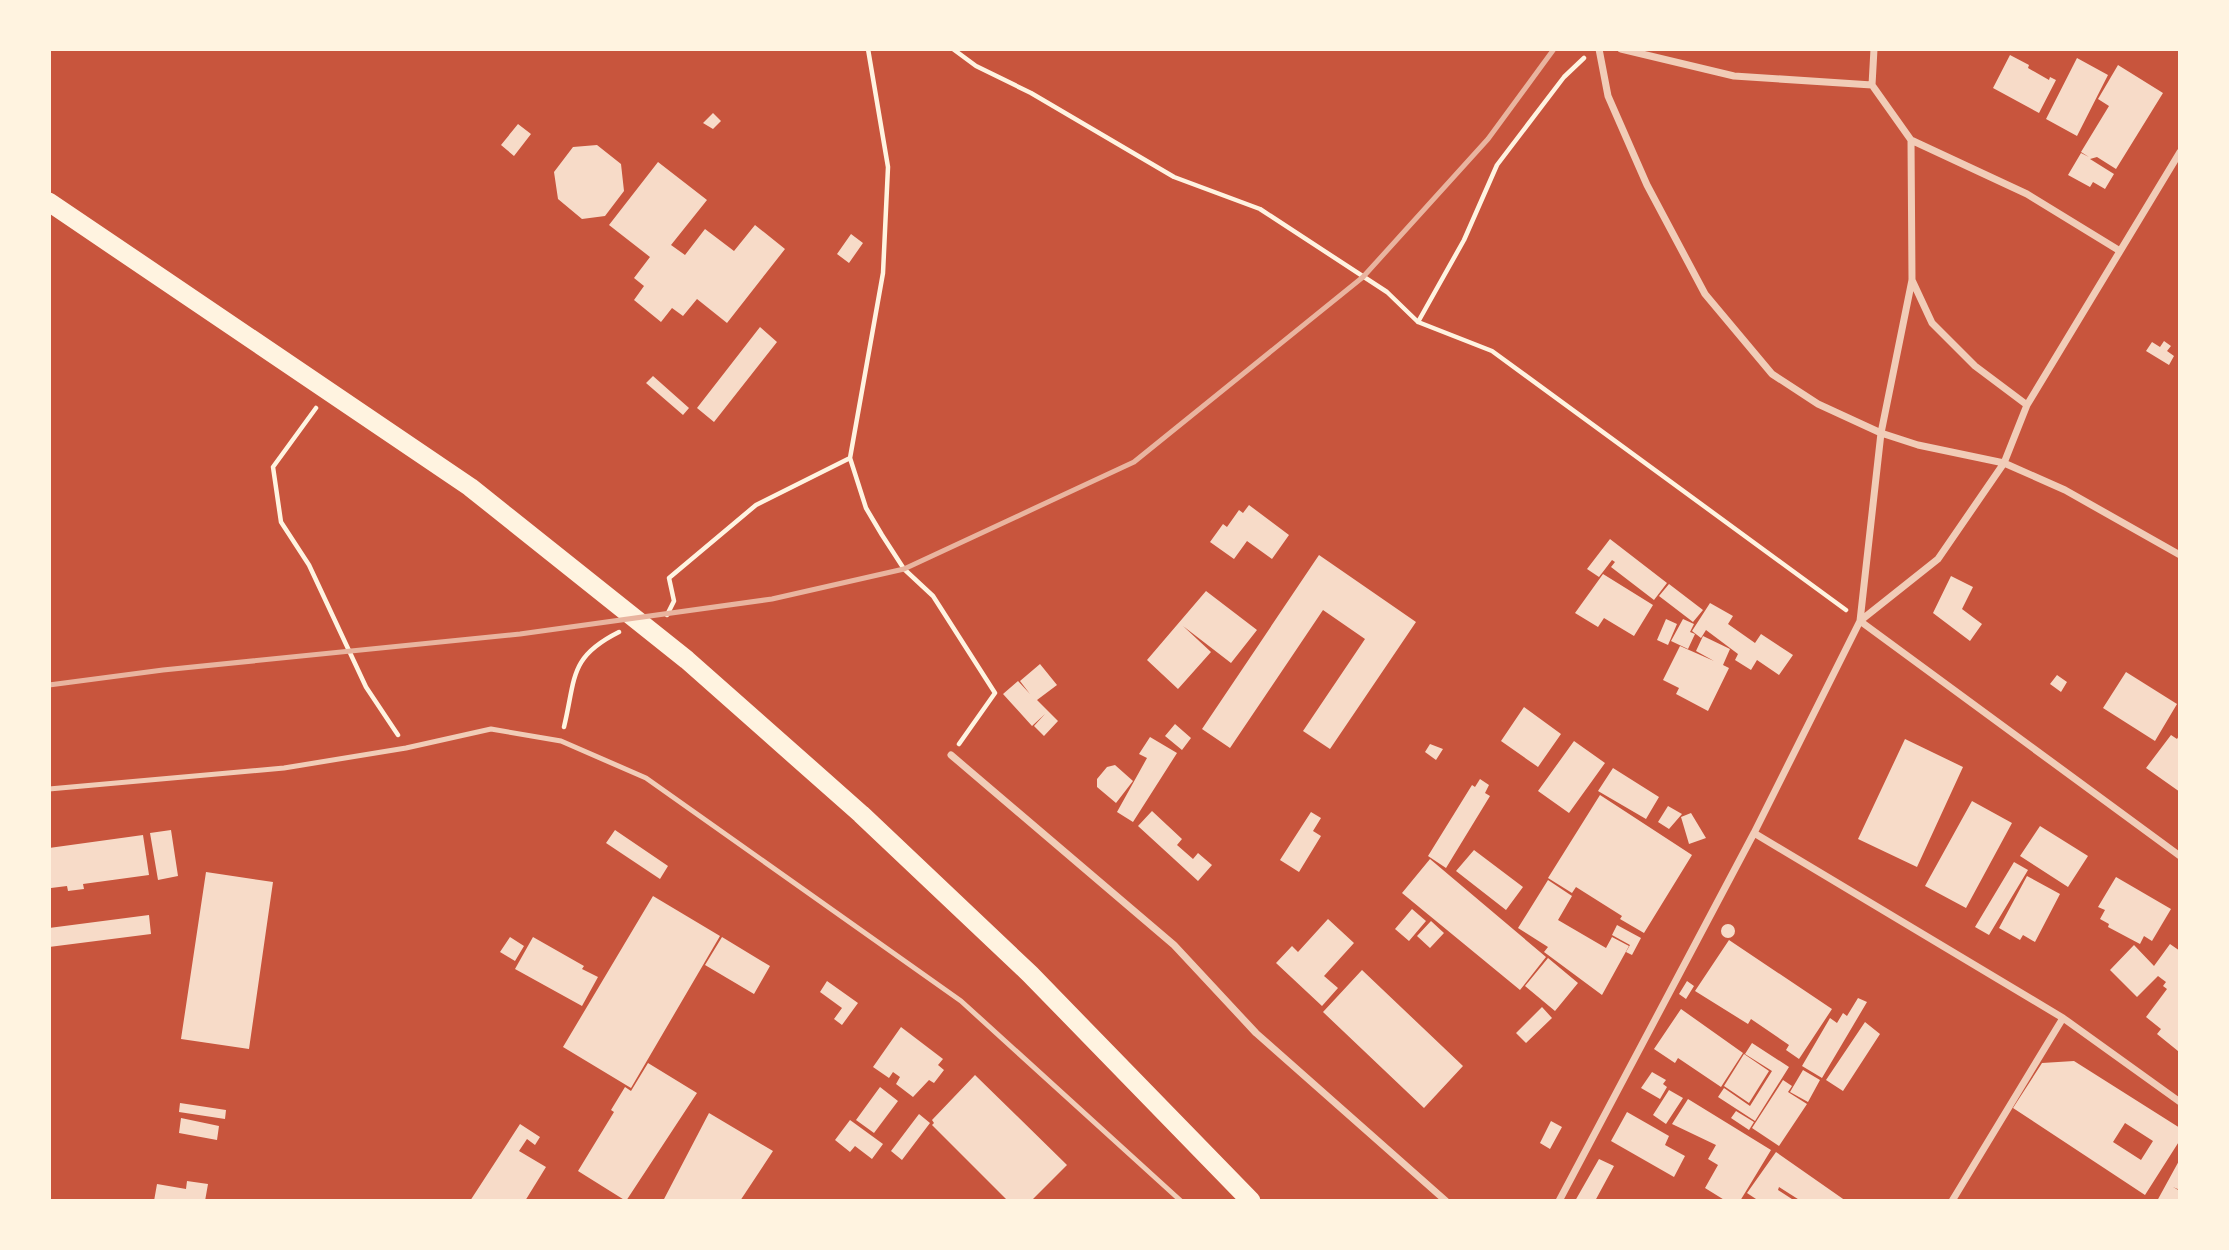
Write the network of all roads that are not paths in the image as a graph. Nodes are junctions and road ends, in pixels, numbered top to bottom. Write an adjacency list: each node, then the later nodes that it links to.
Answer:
1 (1599, 49): 11 (street)
2 (1621, 49): 4 (street)
3 (1874, 49): 4 (street)
4 (1872, 85): 5 (street)
5 (1911, 140): 8 (street); 9 (street)
6 (2180, 152): 8 (street)
7 (49, 202): 22 (highway)
8 (2120, 251): 10 (street)
9 (1912, 280): 10 (street); 11 (street)
10 (2027, 405): 12 (street)
11 (1881, 433): 12 (street); 14 (street)
12 (2004, 463): 13 (street); 14 (street)
13 (2180, 555)
14 (1860, 621): 17 (street); 18 (street)
15 (951, 755): 23 (street)
16 (49, 789): 21 (lane)
17 (1754, 833): 19 (street); 24 (street)
18 (2180, 856)
19 (2063, 1018): 20 (street); 25 (street)
20 (2180, 1102)
21 (1181, 1201)
22 (1251, 1201)
23 (1447, 1201)
24 (1559, 1201)
25 (1952, 1201)

